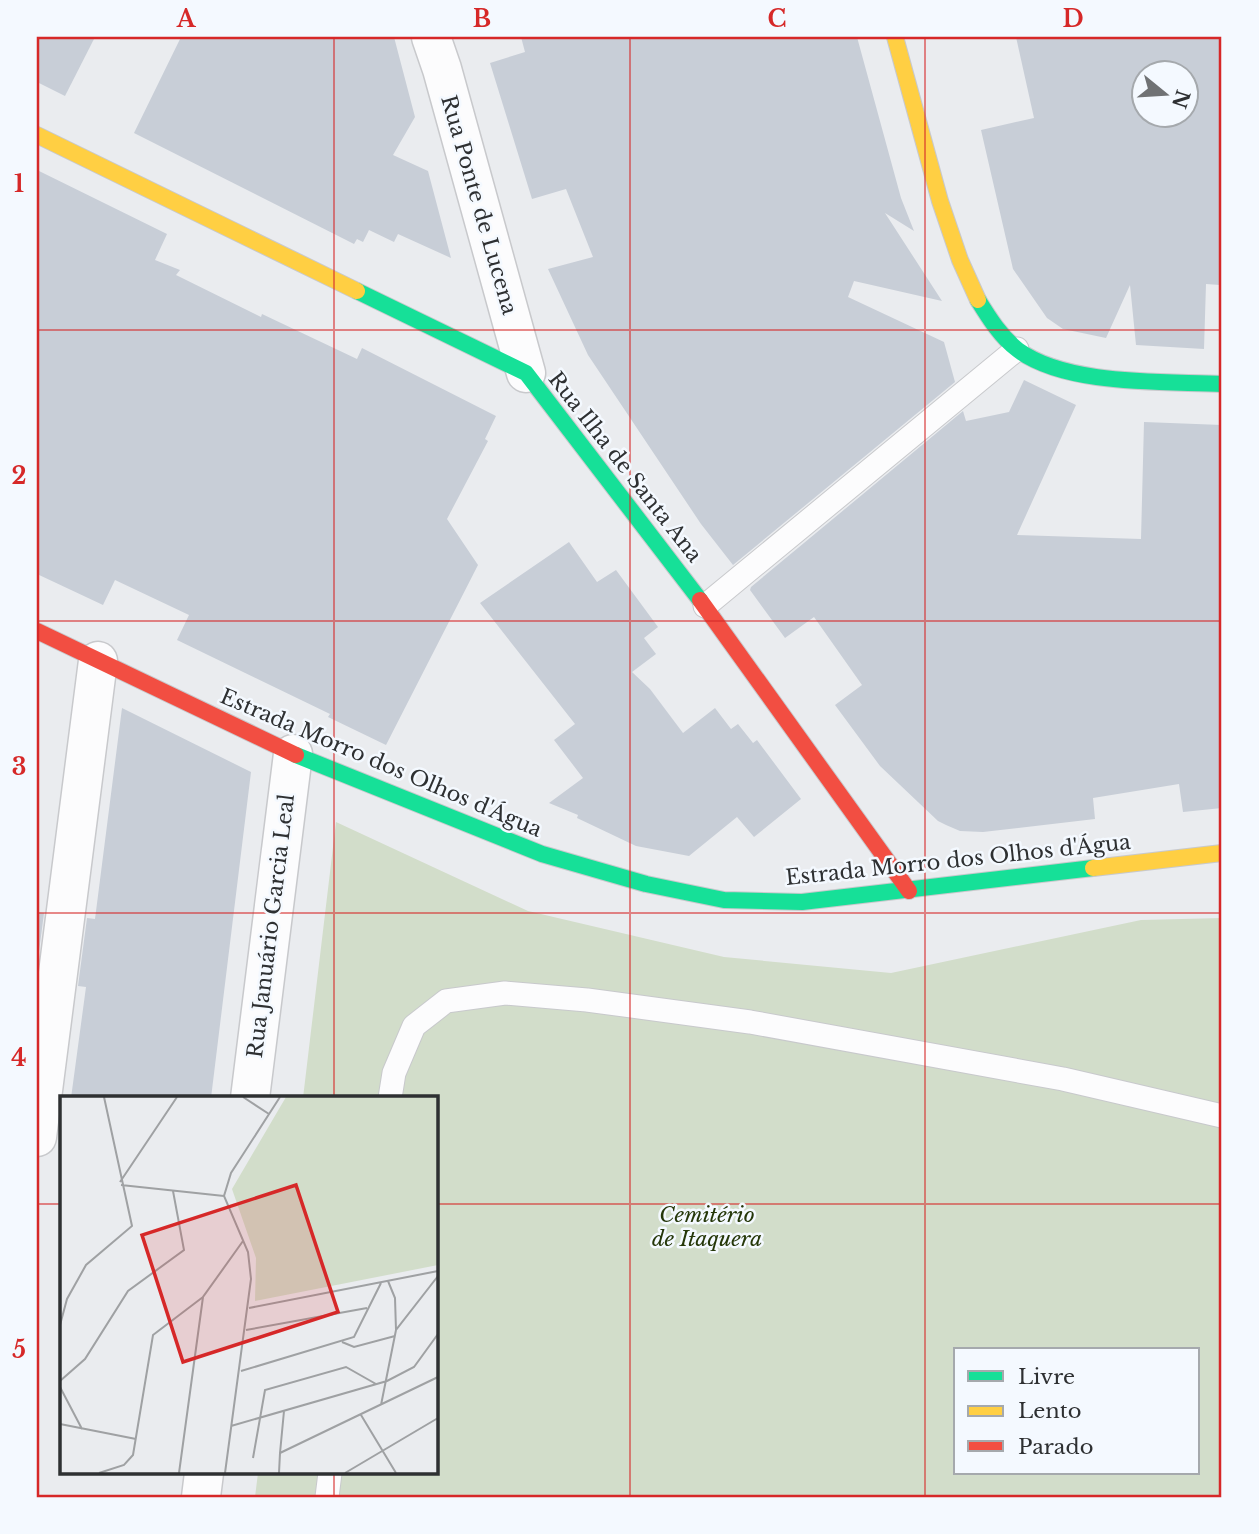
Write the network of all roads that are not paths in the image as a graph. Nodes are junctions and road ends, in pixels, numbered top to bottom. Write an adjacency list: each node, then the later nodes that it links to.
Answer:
1 (431, 37): 5 (street, Rua Ponte de Lucena)
2 (895, 37): 4 (street)
3 (37, 135): 5 (street, Rua Ilha de Santa Ana)
4 (1017, 349): 6 (street); 7 (lane)
5 (526, 373): 7 (street, Rua Ilha de Santa Ana)
6 (1222, 384)
7 (705, 606): 12 (street, Rua Ilha de Santa Ana)
8 (37, 631): 9 (street, Estrada Morro dos Olhos d'Água)
9 (98, 661): 10 (street, Estrada Morro dos Olhos d'Água); 16 (street)
10 (293, 754): 12 (street, Estrada Morro dos Olhos d'Água); 13 (street, Rua Januário Garcia Leal)
11 (1222, 853): 12 (street, Estrada Morro dos Olhos d'Água)
12 (909, 891)
13 (250, 1096)
14 (390, 1096): 15 (lane)
15 (1222, 1116)
16 (37, 1137)
17 (204, 1474): 19 (street)
18 (331, 1474): 20 (lane)
19 (201, 1497)
20 (327, 1497)

